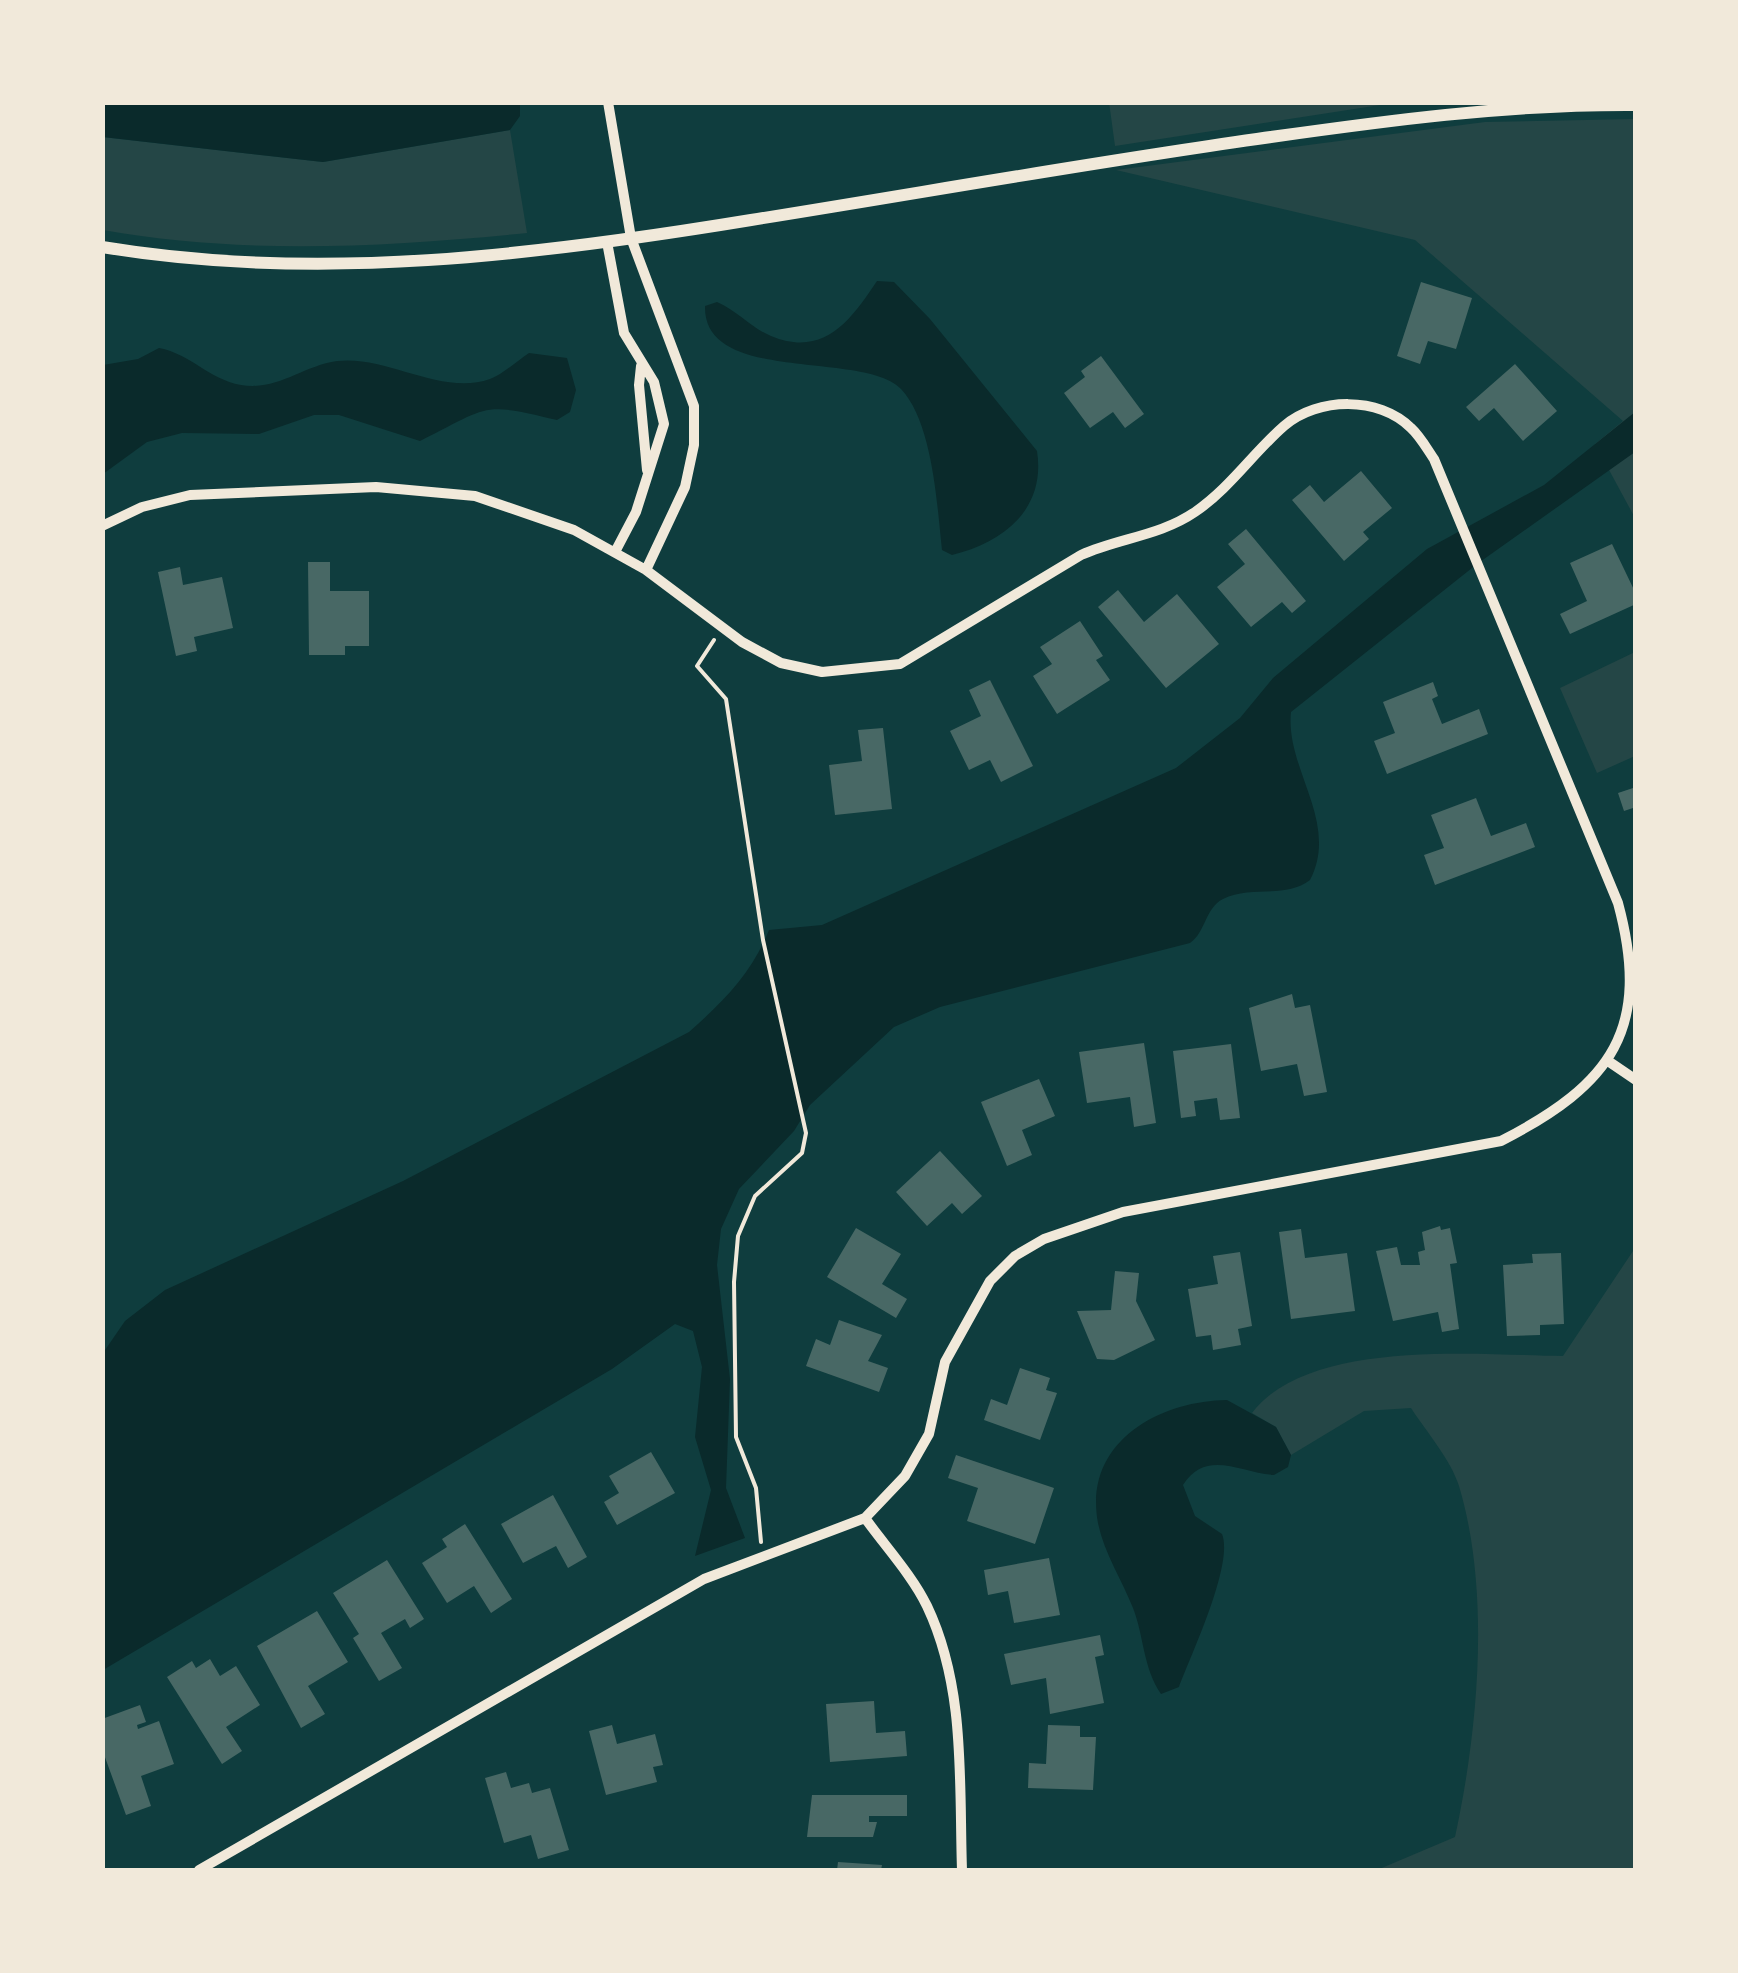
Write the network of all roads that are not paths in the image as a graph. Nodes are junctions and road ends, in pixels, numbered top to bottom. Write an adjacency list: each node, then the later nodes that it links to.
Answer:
1 (608, 102): 3 (street)
2 (1636, 106): 3 (street)
3 (631, 238): 4 (street); 10 (street)
4 (607, 242): 5 (street); 6 (street)
5 (102, 248)
6 (641, 366): 7 (street); 7 (street)
7 (647, 471): 9 (street)
8 (102, 526): 9 (street)
9 (614, 552): 10 (street)
10 (646, 570): 11 (street)
11 (1608, 1061): 12 (street); 13 (street)
12 (1636, 1080)
13 (866, 1518): 14 (street); 15 (street)
14 (199, 1870)
15 (962, 1870)

